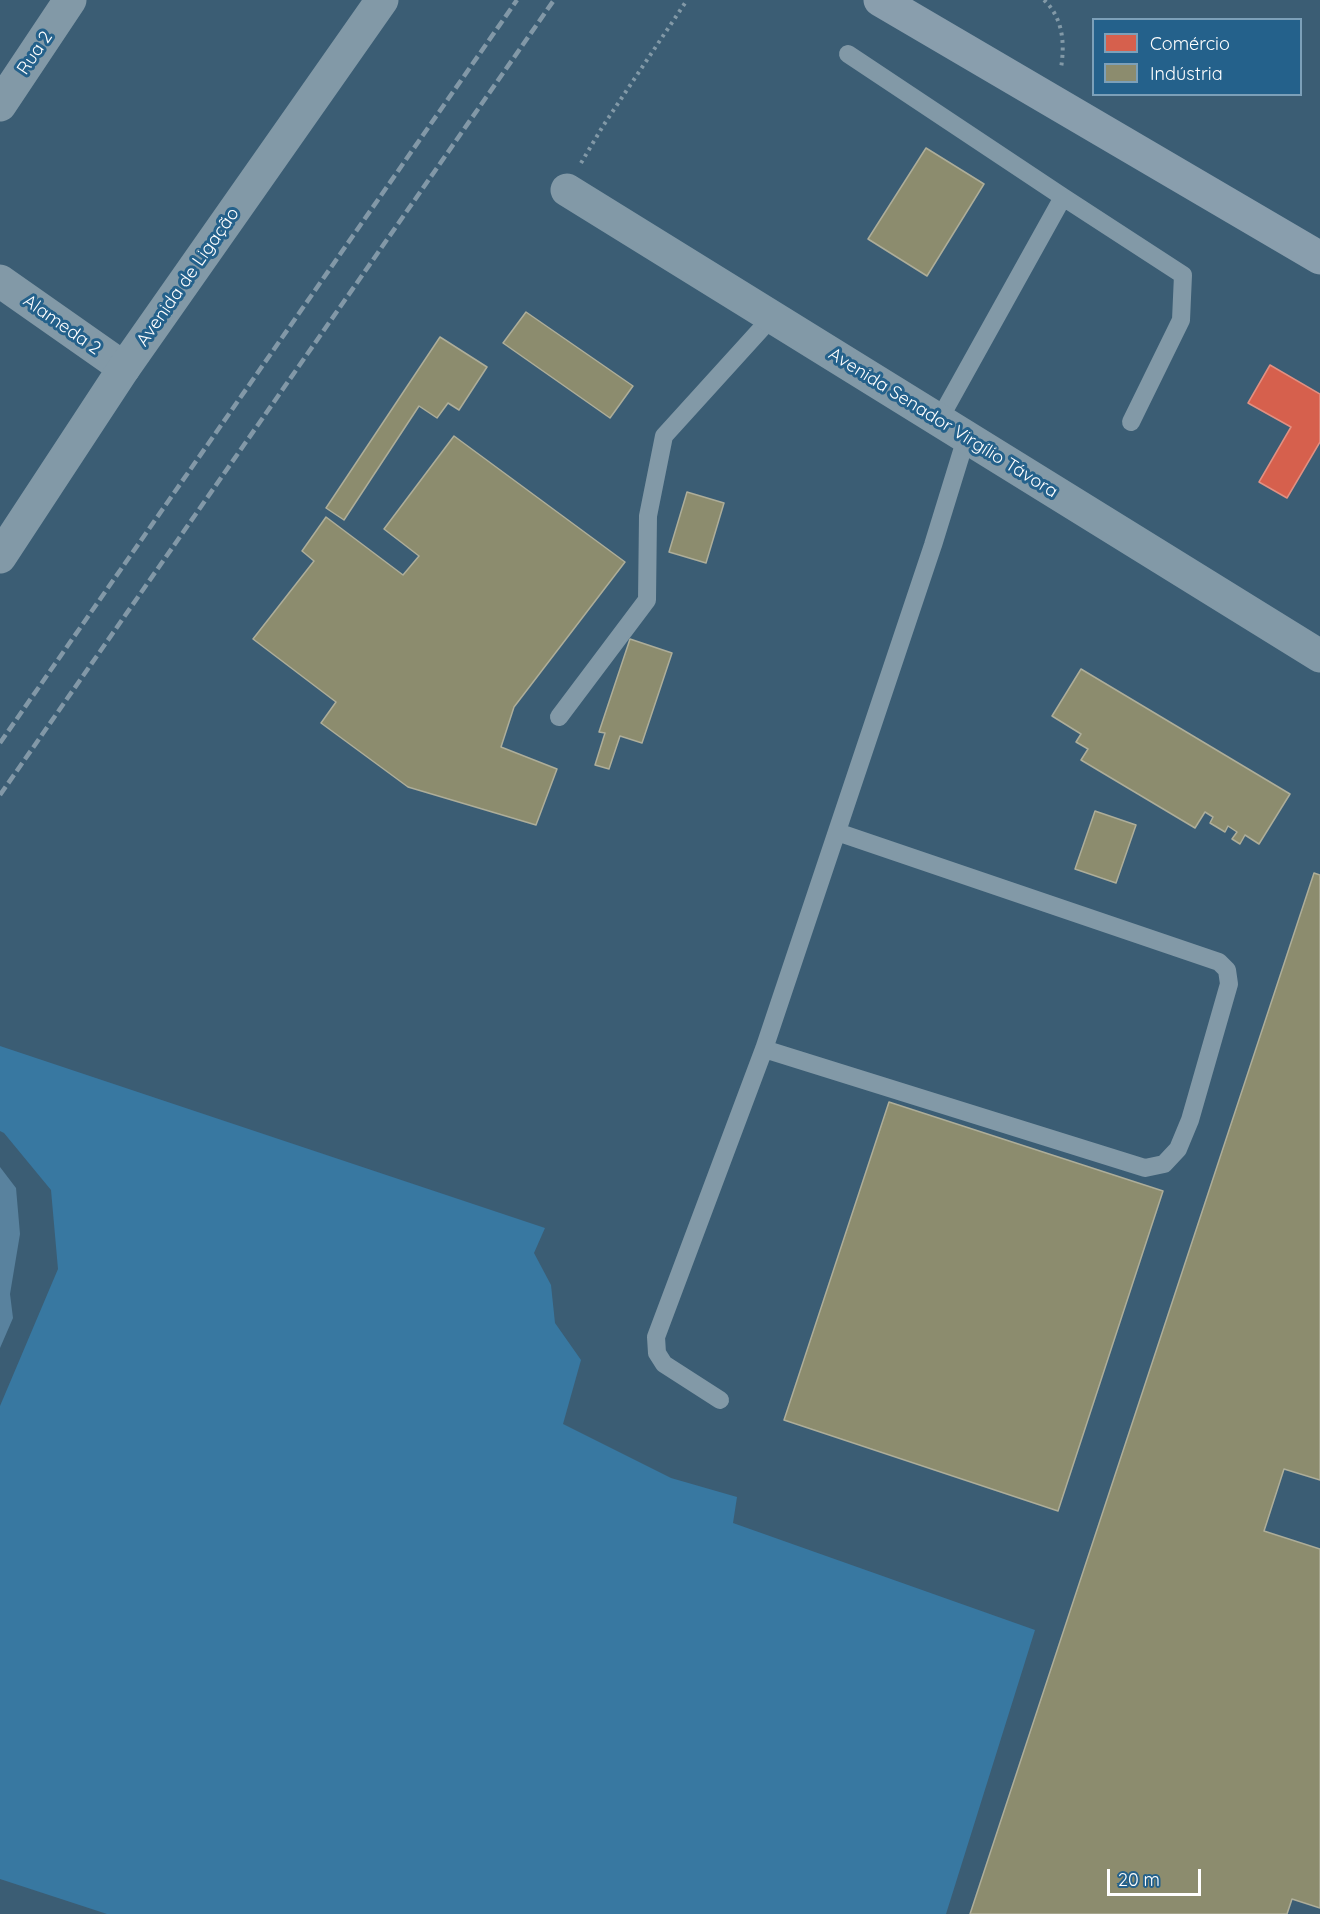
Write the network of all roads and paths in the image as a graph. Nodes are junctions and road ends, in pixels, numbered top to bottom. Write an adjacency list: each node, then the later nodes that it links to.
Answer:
1 (70, 0): 8 (street, Rua 2)
2 (687, 0): 9 (path)
3 (880, 0): 7 (main road)
4 (1044, 0): 7 (path)
5 (377, 1): 14 (street, Avenida de Ligação)
6 (848, 54): 10 (lane)
7 (1052, 100): 11 (main road)
8 (0, 105)
9 (567, 190): 13 (street, Avenida Senador Virgílio Távora)
10 (1063, 197): 15 (lane); 16 (lane)
11 (1320, 258)
12 (0, 281): 14 (street, Alameda 2)
13 (772, 317): 15 (street, Avenida Senador Virgílio Távora); 20 (lane)
14 (124, 369): 18 (street, Avenida de Ligação)
15 (939, 420): 17 (street, Avenida Senador Virgílio Távora)
16 (1131, 422)
17 (966, 438): 19 (street, Avenida Senador Virgílio Távora); 21 (lane)
18 (0, 557)
19 (1320, 656)
20 (559, 717)
21 (837, 832): 22 (lane); 22 (lane)
22 (764, 1049): 23 (lane)
23 (720, 1400)

